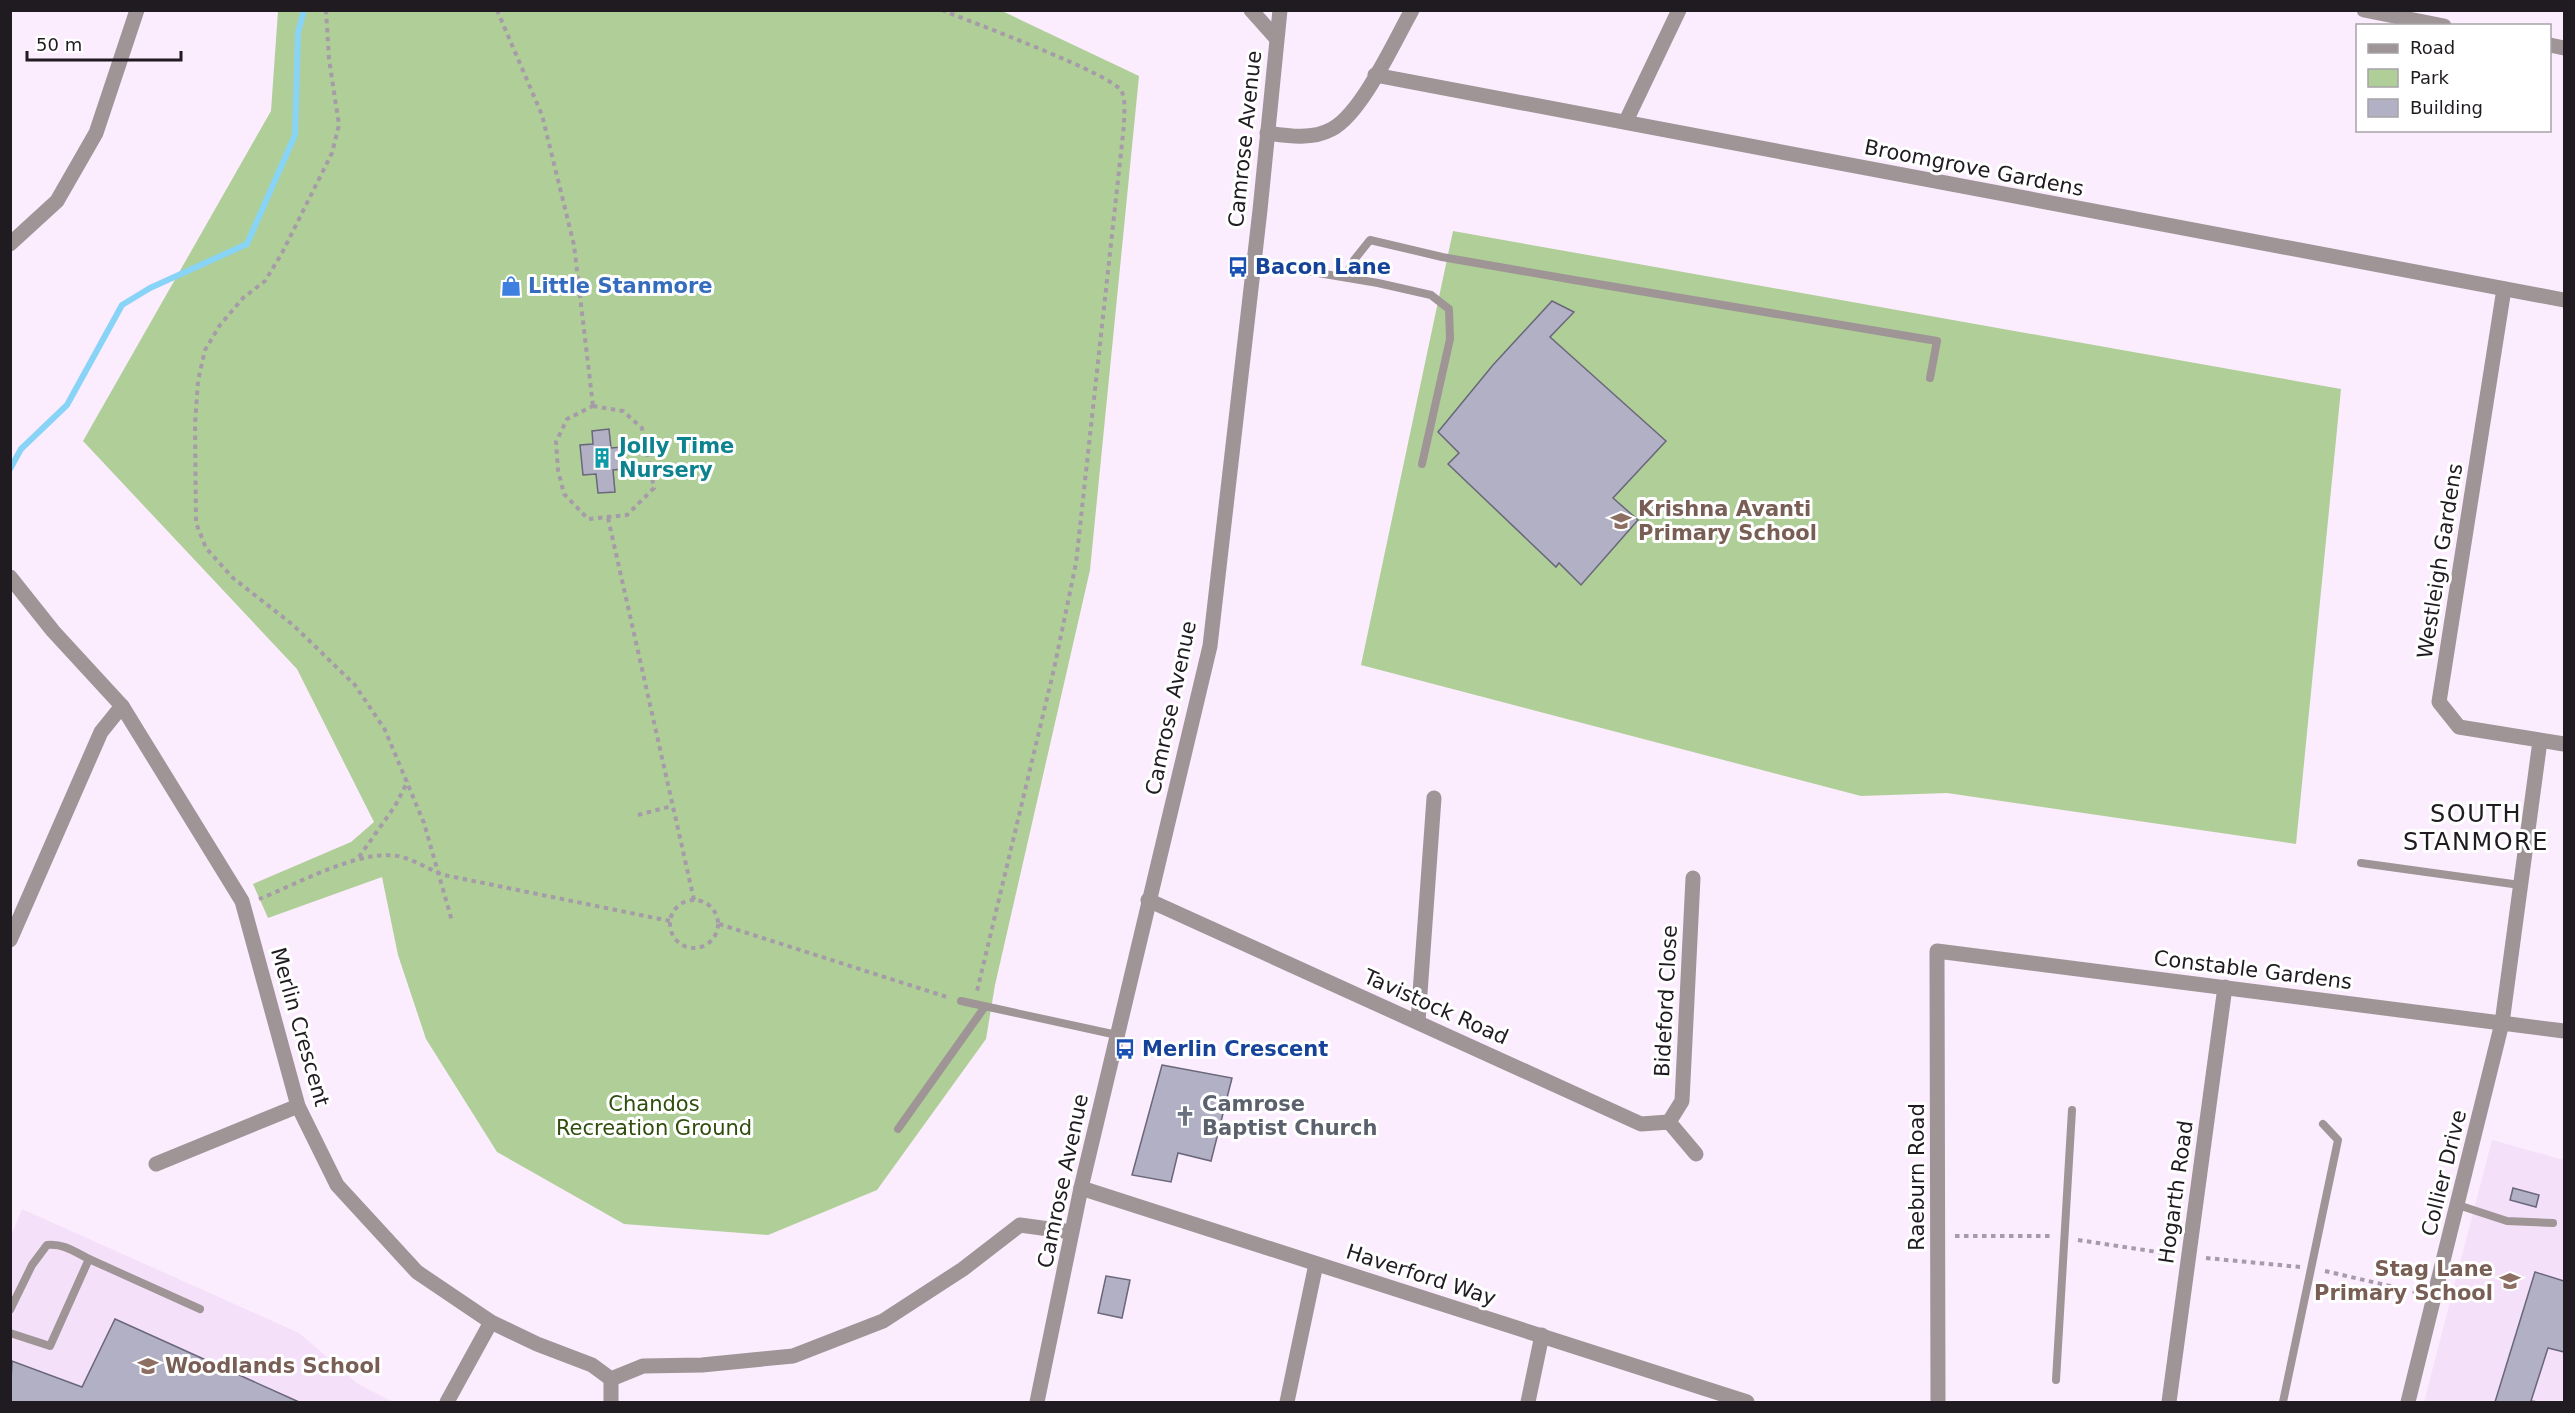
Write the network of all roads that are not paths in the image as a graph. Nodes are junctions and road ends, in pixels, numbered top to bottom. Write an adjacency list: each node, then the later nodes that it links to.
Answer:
1 (137, 10): 12 (street)
2 (1251, 10): 8 (street)
3 (1280, 10): 8 (street, Camrose Avenue)
4 (1412, 10): 9 (street)
5 (1679, 10): 10 (street)
6 (2364, 10): 7 (street)
7 (2434, 24)
8 (1276, 38): 11 (street, Camrose Avenue)
9 (1375, 75): 10 (street, Broomgrove Gardens); 11 (street)
10 (1626, 121): 15 (street, Broomgrove Gardens)
11 (1267, 133): 13 (street, Camrose Avenue)
12 (10, 244)
13 (1253, 262): 14 (lane); 27 (street, Camrose Avenue)
14 (1346, 277): 17 (lane); 18 (lane)
15 (2504, 289): 16 (street, Broomgrove Gardens); 21 (street, Westleigh Gardens)
16 (2565, 300)
17 (1930, 378)
18 (1422, 464)
19 (10, 577): 20 (street, Merlin Crescent)
20 (122, 706): 28 (street); 37 (street, Merlin Crescent)
21 (2540, 741): 22 (street, Westleigh Gardens); 26 (street, Collier Drive)
22 (2565, 744)
23 (1434, 798): 33 (street)
24 (2361, 863): 26 (lane)
25 (1693, 878): 39 (street, Bideford Close)
26 (2520, 885): 34 (street, Collier Drive)
27 (1148, 900): 33 (street, Tavistock Road); 36 (street, Camrose Avenue)
28 (10, 940)
29 (1937, 951): 30 (street, Constable Gardens); 63 (street, Raeburn Road)
30 (2225, 987): 34 (street, Constable Gardens); 64 (street, Hogarth Road)
31 (961, 1001): 32 (lane)
32 (984, 1008): 36 (lane); 41 (lane)
33 (1418, 1021): 39 (street, Tavistock Road)
34 (2502, 1023): 35 (street, Constable Gardens); 45 (street, Collier Drive)
35 (2565, 1030)
36 (1117, 1035): 44 (street, Camrose Avenue)
37 (298, 1106): 43 (street); 52 (street, Merlin Crescent)
38 (2072, 1110): 56 (lane)
39 (1669, 1122): 42 (street)
40 (2323, 1124): 65 (lane)
41 (898, 1129)
42 (1696, 1154)
43 (156, 1164)
44 (1081, 1188): 47 (street, Camrose Avenue); 49 (street, Haverford Way)
45 (2458, 1205): 46 (lane); 66 (street, Collier Drive)
46 (2553, 1223)
47 (1071, 1232): 55 (street); 59 (street, Camrose Avenue)
48 (89, 1259): 50 (lane); 51 (lane); 53 (lane)
49 (1316, 1263): 54 (street, Haverford Way); 60 (street)
50 (200, 1309)
51 (10, 1310)
52 (491, 1322): 55 (street, Merlin Crescent); 57 (street)
53 (10, 1333)
54 (1542, 1335): 61 (street); 62 (street, Haverford Way)
55 (611, 1379): 58 (street)
56 (2056, 1380)
57 (447, 1402)
58 (611, 1402)
59 (1037, 1402)
60 (1287, 1402)
61 (1528, 1402)
62 (1748, 1402)
63 (1938, 1402)
64 (2169, 1402)
65 (2283, 1402)
66 (2408, 1402)

